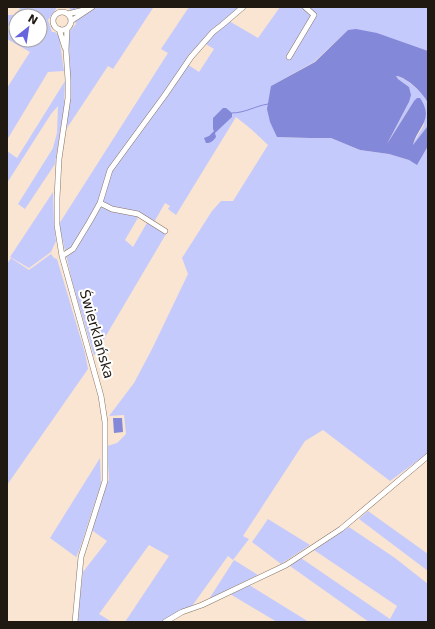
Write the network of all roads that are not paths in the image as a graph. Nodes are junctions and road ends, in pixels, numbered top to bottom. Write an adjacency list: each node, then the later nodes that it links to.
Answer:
1 (59, 7): 6 (street)
2 (64, 7): 7 (street)
3 (91, 7): 7 (street); 8 (street)
4 (242, 7): 13 (street)
5 (305, 7): 12 (street)
6 (59, 13): 7 (street); 10 (street)
7 (67, 14): 8 (street)
8 (71, 21): 9 (street)
9 (68, 29): 10 (street); 11 (street, Świerklańska)
10 (59, 30): 11 (street, Świerklańska)
11 (66, 50): 15 (street, Świerklańska)
12 (289, 57)
13 (100, 203): 14 (street); 15 (street)
14 (165, 231)
15 (62, 256): 17 (street, Świerklańska)
16 (428, 456): 18 (street)
17 (75, 622)
18 (165, 622)

